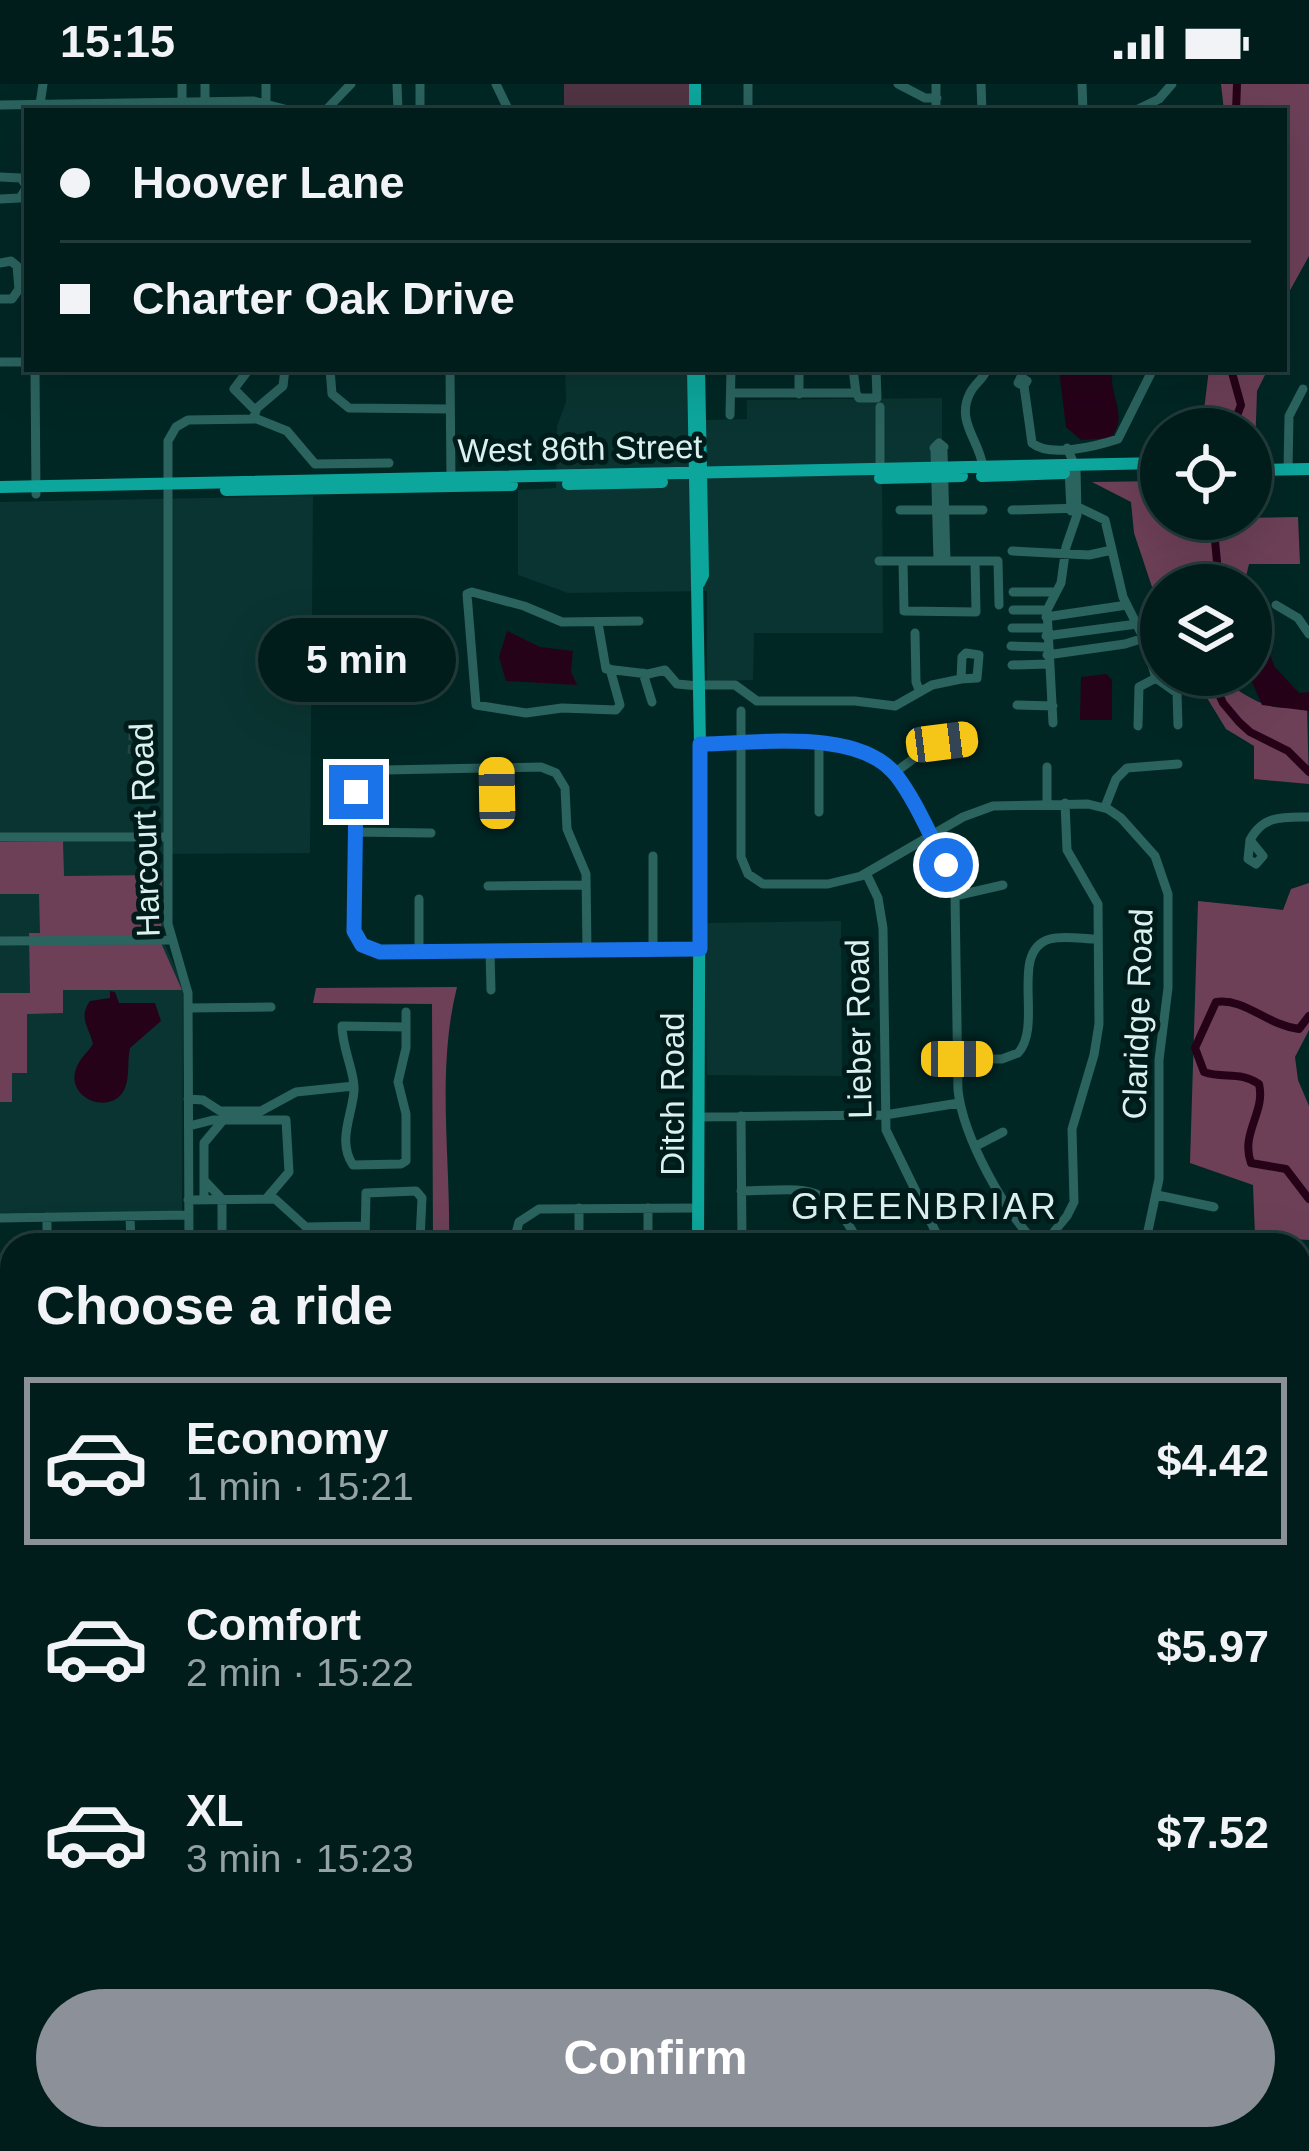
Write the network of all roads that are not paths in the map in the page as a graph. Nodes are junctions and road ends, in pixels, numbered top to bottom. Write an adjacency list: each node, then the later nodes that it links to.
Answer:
1 (43, 84): 13 (street)
2 (182, 84): 11 (street)
3 (205, 84): 12 (street)
4 (266, 84): 10 (street)
5 (351, 84): 18 (street)
6 (898, 84): 9 (street)
7 (937, 84): 9 (street)
8 (1172, 84): 20 (street)
9 (937, 98): 19 (street)
10 (266, 102): 15 (street); 17 (street)
11 (182, 103): 12 (street); 16 (street)
12 (205, 103): 15 (street)
13 (40, 104): 14 (street); 16 (street)
14 (0, 105)
15 (232, 106)
16 (162, 107)
17 (283, 108)
18 (328, 108)
19 (937, 108)
20 (1140, 108)
21 (0, 263): 22 (street)
22 (0, 299)
23 (35, 372): 59 (street)
24 (246, 372): 42 (street)
25 (285, 372): 42 (street)
26 (330, 372): 41 (street)
27 (450, 372): 41 (street)
28 (696, 372): 55 (main road, Ditch Road)
29 (731, 372): 37 (street)
30 (799, 372): 39 (street)
31 (854, 372): 38 (street)
32 (876, 372): 40 (street)
33 (985, 372): 44 (street)
34 (1152, 372): 45 (street)
35 (1024, 386): 45 (street)
36 (1303, 388): 49 (street)
37 (730, 393): 39 (street); 43 (street)
38 (856, 393): 39 (street); 40 (street)
39 (799, 394)
40 (878, 402): 53 (street)
41 (451, 409): 56 (street)
42 (254, 414): 46 (street); 57 (street, Harcourt Road)
43 (730, 415)
44 (963, 443): 51 (street); 54 (street)
45 (1067, 448): 52 (street)
46 (389, 464)
47 (1309, 465): 49 (main road)
48 (1272, 466): 49 (main road)
49 (1288, 466)
50 (1140, 467): 52 (main road, West 86th Street)
51 (981, 468): 52 (main road, West 86th Street); 54 (main road, West 86th Street)
52 (1072, 468): 54 (main road, West 86th Street); 60 (street)
53 (880, 470): 54 (main road, West 86th Street); 55 (main road, West 86th Street)
54 (940, 472): 55 (main road, West 86th Street); 62 (street)
55 (698, 477): 56 (main road, West 86th Street); 93 (main road, Ditch Road)
56 (451, 482): 57 (main road, West 86th Street)
57 (166, 488): 59 (main road, West 86th Street); 121 (street, Harcourt Road)
58 (0, 490): 59 (main road, West 86th Street)
59 (36, 490)
60 (1074, 509): 64 (street); 65 (street); 67 (street)
61 (900, 510): 62 (street)
62 (942, 510): 63 (street); 70 (street)
63 (983, 510)
64 (1012, 510)
65 (1112, 550): 67 (street); 76 (street)
66 (1012, 551): 67 (street)
67 (1065, 552): 73 (street)
68 (878, 561): 69 (street)
69 (903, 561): 70 (street); 71 (street)
70 (942, 561): 71 (street)
71 (975, 561): 75 (street)
72 (1013, 592): 73 (street)
73 (1055, 592): 86 (street)
74 (1276, 604): 78 (street)
75 (998, 605)
76 (1127, 605): 81 (street); 86 (street)
77 (1013, 610): 86 (street)
78 (1305, 620): 85 (street)
79 (639, 621): 80 (street)
80 (598, 623): 90 (street); 90 (street)
81 (1137, 624): 83 (street); 86 (street)
82 (1012, 628): 86 (street)
83 (1140, 630)
84 (915, 634): 95 (street)
85 (1309, 634)
86 (1047, 637): 87 (street); 88 (street); 89 (street); 99 (street)
87 (1140, 639)
88 (1011, 646)
89 (1012, 664)
90 (608, 669): 91 (street)
91 (643, 673): 93 (street); 97 (street)
92 (962, 679): 95 (street)
93 (699, 684): 95 (street); 105 (main road, Ditch Road)
94 (1140, 686): 103 (street)
95 (920, 692)
96 (1178, 696): 102 (street)
97 (652, 703)
98 (1017, 705): 99 (street)
99 (1053, 706): 101 (street)
100 (741, 711): 106 (street)
101 (1053, 723)
102 (1178, 725)
103 (1138, 726)
104 (968, 739): 111 (street)
105 (700, 744): 106 (street); 134 (main road, Ditch Road)
106 (741, 744): 107 (street); 125 (street)
107 (819, 744): 111 (street); 115 (street)
108 (1178, 764): 114 (street)
109 (1047, 767): 113 (street)
110 (497, 768): 117 (street); 118 (street); 126 (street)
111 (894, 773): 120 (street)
112 (1065, 803): 113 (street); 114 (street); 131 (street)
113 (1047, 804): 120 (street)
114 (1105, 808): 157 (street, Claridge Road)
115 (819, 812)
116 (1309, 817): 123 (street)
117 (498, 818)
118 (353, 832): 119 (street); 136 (street)
119 (431, 833)
120 (930, 836): 125 (street); 129 (street)
121 (168, 837): 122 (street); 133 (street, Harcourt Road)
122 (0, 838)
123 (1250, 840)
124 (653, 856): 135 (street)
125 (866, 873): 148 (street, Lieber Road)
126 (586, 885): 128 (street); 137 (street)
127 (1004, 885): 129 (street)
128 (488, 886)
129 (955, 896): 144 (street)
130 (419, 899): 136 (street)
131 (1098, 939): 144 (street); 184 (street)
132 (0, 940): 133 (street)
133 (169, 940): 141 (street, Harcourt Road)
134 (700, 949): 135 (street); 150 (main road, Ditch Road)
135 (653, 950): 137 (street)
136 (419, 951): 138 (street)
137 (587, 951): 138 (street)
138 (490, 952): 139 (street)
139 (490, 990)
140 (271, 1007): 141 (street)
141 (188, 1008): 146 (street, Harcourt Road)
142 (406, 1012): 143 (street)
143 (406, 1027): 145 (street); 145 (street)
144 (957, 1059): 147 (street)
145 (354, 1086): 146 (street)
146 (188, 1102): 152 (street, Harcourt Road)
147 (959, 1103): 148 (street); 154 (street)
148 (885, 1115): 149 (street); 182 (street, Lieber Road)
149 (741, 1116): 150 (street); 156 (street)
150 (699, 1117): 164 (main road, Ditch Road)
151 (224, 1120): 152 (street); 155 (street); 159 (street)
152 (188, 1126): 161 (street, Harcourt Road)
153 (1004, 1132): 154 (street)
154 (976, 1146): 183 (street)
155 (204, 1180): 158 (street); 160 (street)
156 (742, 1191): 180 (street); 181 (street)
157 (1157, 1195): 165 (street); 185 (street, Claridge Road)
158 (204, 1200): 160 (street); 161 (street)
159 (272, 1200): 160 (street); 169 (street)
160 (222, 1202): 161 (street); 173 (street)
161 (188, 1207): 166 (street); 172 (street, Harcourt Road)
162 (579, 1208): 163 (street); 176 (street); 177 (street)
163 (648, 1208): 164 (street); 178 (street)
164 (699, 1208): 179 (main road, Ditch Road)
165 (1214, 1208)
166 (130, 1216): 168 (street); 171 (street)
167 (0, 1217): 168 (street)
168 (47, 1217): 170 (street)
169 (364, 1226): 174 (street); 175 (street)
170 (47, 1233)
171 (130, 1233)
172 (189, 1233)
173 (222, 1233)
174 (366, 1233)
175 (423, 1233)
176 (515, 1233)
177 (579, 1233)
178 (648, 1233)
179 (698, 1233)
180 (742, 1233)
181 (854, 1233)
182 (936, 1233)
183 (1029, 1233)
184 (1052, 1233)
185 (1148, 1233)

